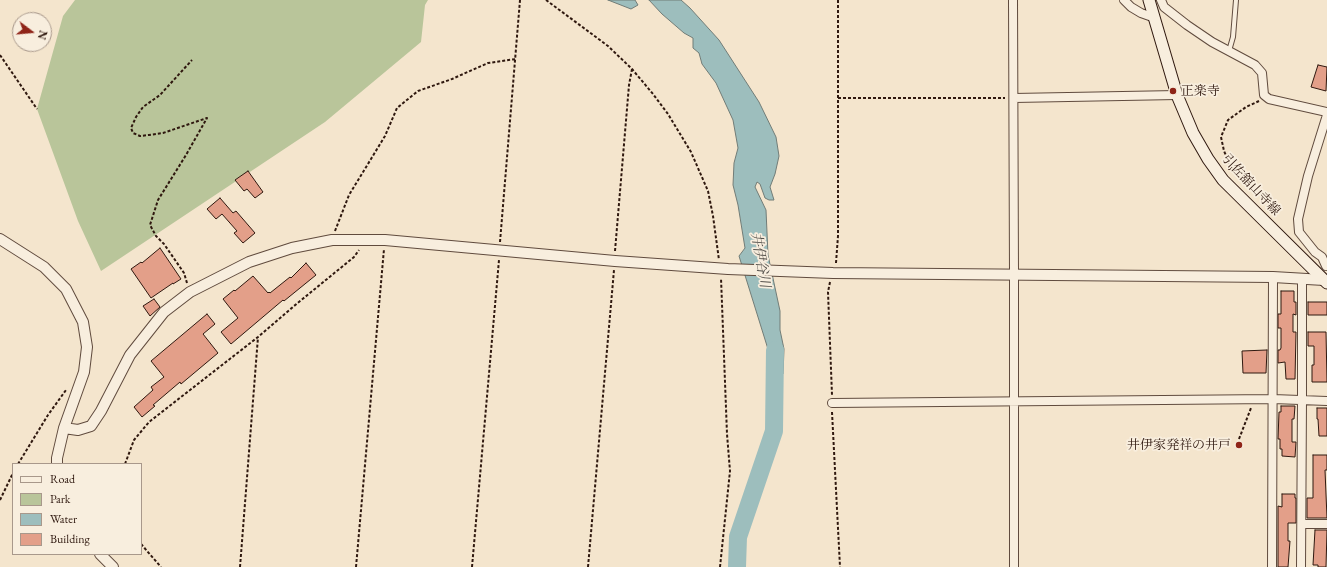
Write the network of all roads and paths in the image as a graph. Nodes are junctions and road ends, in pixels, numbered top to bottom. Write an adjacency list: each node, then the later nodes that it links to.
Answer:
1 (520, 0): 12 (path)
2 (546, 0): 14 (path)
3 (838, 0): 16 (path)
4 (1013, 0): 17 (street)
5 (1124, 0): 9 (street)
6 (1149, 0): 9 (main road, 引佐舘山寺線)
7 (1162, 0): 10 (street)
8 (1236, 0): 10 (lane)
9 (1155, 18): 15 (main road, 引佐舘山寺線)
10 (1229, 51): 18 (street)
11 (0, 55): 19 (path)
12 (516, 58): 24 (path); 27 (path)
13 (192, 60): 37 (path)
14 (632, 69): 28 (path); 30 (path)
15 (1177, 95): 17 (street); 31 (main road, 引佐舘山寺線)
16 (838, 98): 17 (path); 32 (path)
17 (1014, 98): 33 (street)
18 (1268, 98): 20 (street); 22 (path)
19 (37, 109)
20 (1327, 112)
21 (1327, 115): 29 (street)
22 (1224, 164)
23 (0, 239): 46 (street)
24 (332, 240): 25 (street); 37 (street)
25 (367, 240): 26 (street); 38 (path)
26 (385, 240): 27 (street); 60 (path)
27 (500, 251): 28 (street); 61 (path)
28 (614, 261): 30 (street); 62 (path)
29 (1327, 266): 31 (street)
30 (724, 268): 32 (street); 63 (path)
31 (1315, 271): 36 (main road, 引佐舘山寺線)
32 (833, 273): 33 (street); 45 (path)
33 (1014, 275): 34 (street); 43 (street)
34 (1273, 277): 35 (street); 40 (street)
35 (1302, 279): 36 (street); 42 (street)
36 (1325, 282)
37 (190, 292): 46 (street)
38 (258, 337): 50 (path); 59 (path)
39 (69, 388): 48 (path)
40 (1273, 399): 41 (street); 42 (street); 66 (street)
41 (1254, 400): 43 (street); 47 (path)
42 (1302, 400): 44 (street); 53 (street)
43 (1014, 401): 45 (street); 65 (street)
44 (1327, 401)
45 (832, 403): 64 (path)
46 (64, 428): 49 (street)
47 (1238, 439)
48 (19, 463)
49 (57, 463)
50 (125, 463)
51 (12, 475): 52 (path)
52 (0, 500)
53 (1302, 524): 54 (street); 67 (street)
54 (1327, 524)
55 (142, 545): 58 (path)
56 (101, 555): 57 (street)
57 (112, 567)
58 (161, 567)
59 (240, 567)
60 (356, 567)
61 (472, 567)
62 (588, 567)
63 (720, 567)
64 (840, 567)
65 (1014, 567)
66 (1272, 567)
67 (1301, 567)

